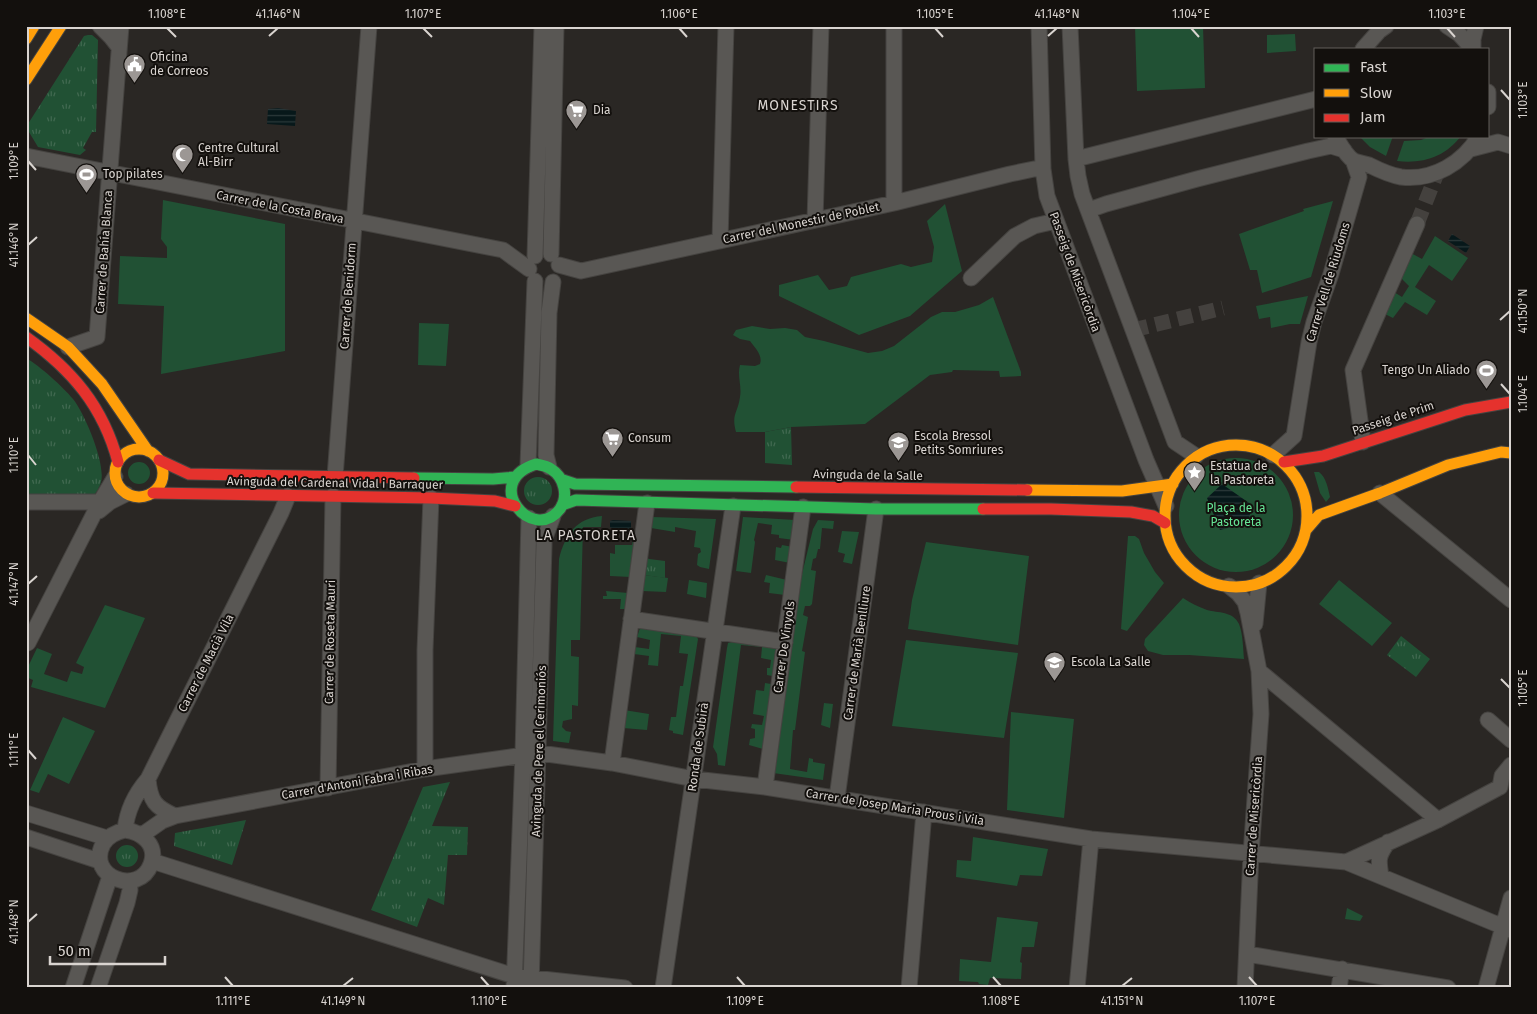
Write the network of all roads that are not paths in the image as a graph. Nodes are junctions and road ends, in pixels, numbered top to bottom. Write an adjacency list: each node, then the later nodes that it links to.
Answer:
1 (34, 26): 16 (street)
2 (61, 26): 21 (street)
3 (100, 26): 17 (street)
4 (121, 26): 17 (street, Carrer de Bahía Blanca)
5 (369, 26): 36 (street, Carrer de Benidorm)
6 (542, 26): 41 (street)
7 (556, 26): 40 (street)
8 (726, 26): 39 (street)
9 (821, 26): 35 (street)
10 (894, 26): 33 (street)
11 (1039, 26): 31 (street, Passeig de Misericòrdia)
12 (1070, 26): 30 (street)
13 (1386, 26): 18 (street)
14 (1476, 26): 20 (street)
15 (1455, 27): 19 (street)
16 (26, 39)
17 (118, 46): 32 (street, Carrer de Bahía Blanca)
18 (1364, 48)
19 (1472, 48)
20 (1473, 48)
21 (26, 80)
22 (1314, 100): 30 (street)
23 (1490, 132): 26 (street)
24 (1336, 138): 28 (street)
25 (1478, 138): 27 (street)
26 (1504, 144): 27 (street)
27 (1470, 149): 28 (street)
28 (1349, 155): 34 (street); 52 (street, Carrer Vell de Riudoms)
29 (26, 156): 32 (street, Carrer de la Costa Brava)
30 (1076, 159): 34 (street)
31 (1043, 169): 33 (street, Carrer del Monestir de Poblet); 37 (street, Passeig de Misericòrdia)
32 (110, 174): 36 (street, Carrer de la Costa Brava); 46 (street, Carrer de Bahía Blanca)
33 (894, 203): 35 (street, Carrer del Monestir de Poblet)
34 (1089, 210): 51 (street)
35 (815, 220): 39 (street, Carrer del Monestir de Poblet)
36 (354, 221): 41 (street, Carrer de la Costa Brava); 58 (street, Carrer de Benidorm)
37 (1056, 221): 42 (street); 61 (street, Passeig de Misericòrdia)
38 (1417, 224): 48 (street)
39 (720, 241): 40 (street, Carrer del Monestir de Poblet)
40 (555, 260): 41 (street); 43 (street)
41 (533, 269): 43 (street); 54 (street)
42 (970, 278)
43 (552, 282): 55 (street)
44 (26, 318): 46 (street)
45 (26, 337): 56 (street)
46 (68, 347): 49 (street)
47 (1511, 402): 48 (street, Passeig de Prim)
48 (1363, 442): 52 (street, Passeig de Prim)
49 (148, 451): 53 (street); 56 (street)
50 (1511, 453): 64 (street)
51 (1196, 456): 52 (street); 60 (street)
52 (1278, 458): 80 (street)
53 (159, 460): 58 (street, Avinguda del Cardenal Vidal i Barraquer); 62 (street)
54 (528, 466): 55 (street); 57 (street)
55 (549, 466): 59 (street)
56 (116, 469): 63 (street); 69 (street)
57 (515, 476): 58 (street, Avinguda del Cardenal Vidal i Barraquer); 71 (street)
58 (335, 477)
59 (563, 480): 61 (street, Avinguda de la Salle); 76 (street)
60 (1173, 484): 61 (street, Avinguda de la Salle); 73 (street)
61 (1157, 486): 73 (street, Passeig de Misericòrdia)
62 (153, 493): 63 (street); 65 (street, Avinguda del Cardenal Vidal i Barraquer)
63 (126, 494): 78 (street)
64 (1380, 494): 80 (street); 83 (street)
65 (288, 496): 66 (street, Avinguda del Cardenal Vidal i Barraquer); 98 (street, Carrer de Macià Vila)
66 (333, 496): 67 (street, Avinguda del Cardenal Vidal i Barraquer); 101 (street, Carrer de Roseta Mauri)
67 (431, 498): 71 (street, Avinguda del Cardenal Vidal i Barraquer); 97 (street)
68 (26, 502): 69 (street)
69 (100, 502): 78 (street)
70 (647, 503): 72 (street); 76 (street); 84 (street)
71 (515, 506): 77 (street)
72 (733, 506): 74 (street); 85 (street, Ronda de Subirà)
73 (1166, 506): 79 (street)
74 (803, 507): 75 (street); 86 (street, Carrer De Vinyols)
75 (876, 509): 79 (street); 103 (street, Carrer de Marià Benlliure)
76 (558, 511): 77 (street); 93 (street, Avinguda de Pere el Cerimoniós)
77 (529, 518): 90 (street, Avinguda de Pere el Cerimoniós)
78 (91, 520): 87 (street)
79 (1165, 523): 82 (street)
80 (1306, 530): 81 (street)
81 (1259, 583): 82 (street); 88 (street, Carrer de Misericòrdia)
82 (1229, 586): 88 (street, Carrer de Misericòrdia)
83 (1511, 600)
84 (631, 619): 85 (street); 95 (street)
85 (714, 632): 86 (street); 99 (street, Ronda de Subirà)
86 (785, 642): 100 (street, Carrer De Vinyols)
87 (28, 643)
88 (1253, 646): 89 (street, Carrer de Misericòrdia)
89 (1259, 670): 107 (street); 114 (street, Carrer de Misericòrdia)
90 (524, 709): 93 (street); 94 (street, Avinguda de Pere el Cerimoniós)
91 (1488, 720): 92 (street)
92 (1511, 740)
93 (539, 753): 94 (street, Carrer d'Antoni Fabra i Ribas); 95 (street, Carrer de Josep Maria Prous i Vila); 126 (street, Avinguda de Pere el Cerimoniós)
94 (523, 754): 97 (street, Carrer d'Antoni Fabra i Ribas); 125 (street, Avinguda de Pere el Cerimoniós)
95 (612, 763): 99 (street, Carrer de Josep Maria Prous i Vila)
96 (1511, 765): 102 (street)
97 (425, 770): 101 (street, Carrer d'Antoni Fabra i Ribas)
98 (148, 778): 106 (street); 108 (street, Carrer de Macià Vila)
99 (694, 779): 100 (street, Carrer de Josep Maria Prous i Vila); 130 (street, Ronda de Subirà)
100 (765, 787): 103 (street, Carrer de Josep Maria Prous i Vila)
101 (328, 788): 106 (street, Carrer d'Antoni Fabra i Ribas)
102 (1505, 791): 107 (street)
103 (837, 798): 104 (street, Carrer de Josep Maria Prous i Vila)
104 (924, 812): 112 (street, Carrer de Josep Maria Prous i Vila); 131 (street)
105 (26, 813): 111 (street)
106 (175, 816): 109 (street, Carrer d'Antoni Fabra i Ribas)
107 (1438, 820): 113 (street)
108 (125, 830): 109 (street); 111 (street)
109 (142, 835): 116 (street)
110 (26, 837): 115 (street)
111 (107, 838): 115 (street)
112 (1091, 839): 114 (street, Carrer de Josep Maria Prous i Vila); 132 (street)
113 (1388, 842): 117 (street); 119 (street)
114 (1251, 854): 117 (street, Carrer de Josep Maria Prous i Vila); 123 (street, Carrer de Misericòrdia)
115 (99, 861): 118 (street)
116 (152, 861): 120 (street); 125 (street)
117 (1346, 862): 119 (street)
118 (110, 876): 120 (street); 127 (street)
119 (1381, 876): 122 (street)
120 (129, 881): 128 (street)
121 (1511, 898): 122 (street)
122 (1507, 929): 136 (street)
123 (1247, 954): 124 (street); 133 (street, Carrer de Misericòrdia)
124 (1342, 969): 134 (street); 135 (street)
125 (514, 982): 126 (street)
126 (531, 983): 129 (street)
127 (73, 988)
128 (98, 988)
129 (625, 988)
130 (663, 988)
131 (909, 988)
132 (1076, 988)
133 (1245, 988)
134 (1339, 988)
135 (1448, 988)
136 (1486, 988)

